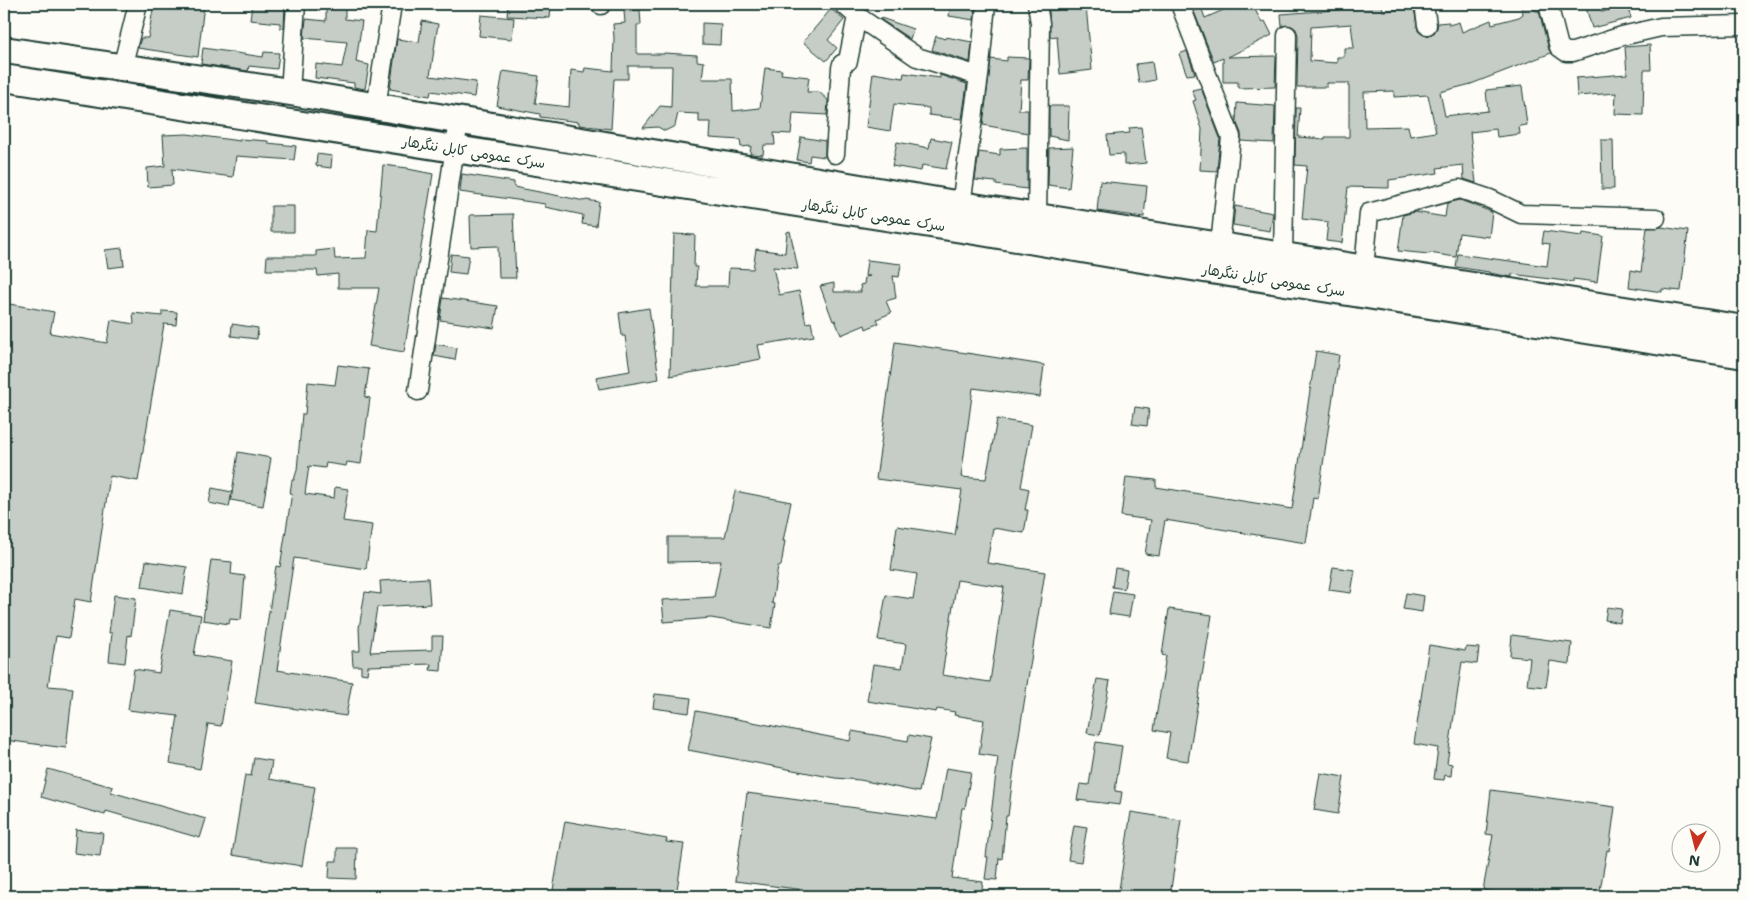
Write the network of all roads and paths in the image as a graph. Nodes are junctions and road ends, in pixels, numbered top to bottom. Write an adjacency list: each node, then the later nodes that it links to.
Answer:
1 (138, 4): 15 (street)
2 (296, 4): 18 (street)
3 (392, 4): 19 (street)
4 (843, 4): 10 (street)
5 (986, 4): 16 (street)
6 (1038, 4): 24 (street)
7 (1180, 4): 26 (street)
8 (1424, 4): 11 (street)
9 (1548, 4): 12 (street)
10 (856, 16): 16 (street); 22 (street)
11 (1428, 25)
12 (1744, 25)
13 (1287, 35): 27 (street)
14 (4, 50): 15 (highway, سرک عمومی کابل ننگرهار)
15 (122, 68): 18 (highway, سرک عمومی کابل ننگرهار)
16 (979, 76): 23 (street)
17 (4, 78): 21 (highway, سرک عمومی کابل ننگرهار)
18 (290, 92): 19 (highway, سرک عمومی کابل ننگرهار)
19 (376, 106): 20 (highway, سرک عمومی کابل ننگرهار)
20 (459, 121): 21 (street); 23 (highway, سرک عمومی کابل ننگرهار)
21 (455, 149): 30 (highway, سرک عمومی کابل ننگرهار); 31 (street)
22 (835, 154)
23 (962, 205): 24 (highway, سرک عمومی کابل ننگرهار)
24 (1037, 217): 26 (highway, سرک عمومی کابل ننگرهار)
25 (1656, 218): 28 (street)
26 (1220, 246): 27 (highway, سرک عمومی کابل ننگرهار)
27 (1283, 256): 28 (highway, سرک عمومی کابل ننگرهار)
28 (1364, 269): 29 (highway, سرک عمومی کابل ننگرهار)
29 (1744, 329)
30 (1744, 355)
31 (418, 391)

